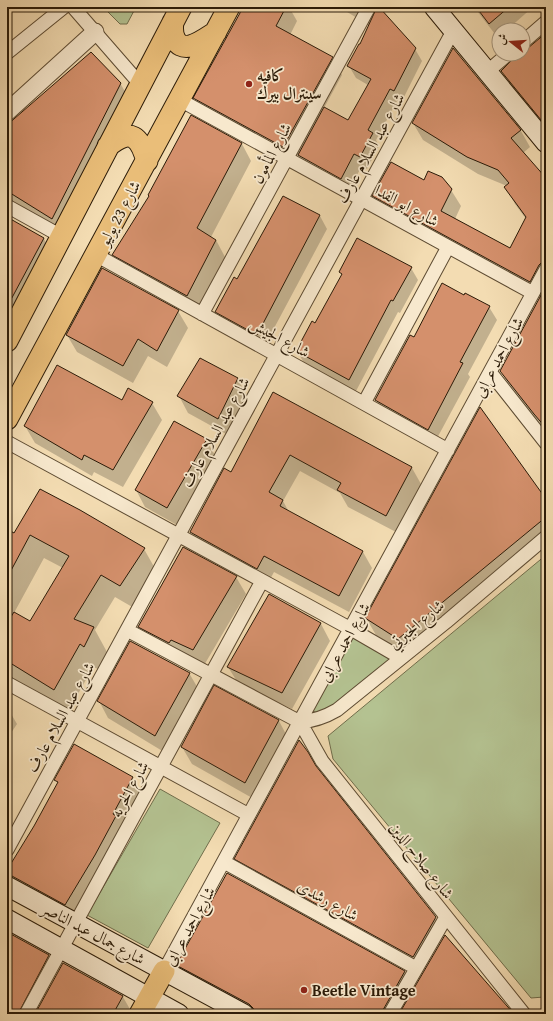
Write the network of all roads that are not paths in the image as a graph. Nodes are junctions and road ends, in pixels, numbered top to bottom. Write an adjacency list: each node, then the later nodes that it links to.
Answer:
1 (64, 7): 12 (street)
2 (74, 7): 9 (street)
3 (229, 7): 10 (main road, شارع 23 يوليو)
4 (369, 7): 20 (street, شارع المأمون)
5 (434, 7): 8 (main road)
6 (177, 15): 10 (main road); 15 (main road)
7 (546, 22): 11 (street)
8 (453, 31): 14 (main road); 22 (street, شارع عبد السلام عارف)
9 (95, 32): 15 (street); 17 (street)
10 (216, 32): 16 (main road, شارع 23 يوليو)
11 (531, 35)
12 (7, 53)
13 (499, 62): 14 (street)
14 (487, 72): 18 (main road)
15 (140, 84): 19 (main road)
16 (180, 100): 20 (street, شارع ابو الفدا); 21 (main road, شارع 23 يوليو)
17 (7, 112)
18 (546, 143)
19 (108, 146): 21 (main road); 24 (main road)
20 (287, 159): 22 (street, شارع ابو الفدا); 29 (street, شارع المأمون)
21 (147, 162): 26 (main road, شارع 23 يوليو)
22 (361, 199): 25 (street, شارع ابو الفدا); 31 (street, شارع عبد السلام عارف)
23 (7, 206): 24 (street)
24 (61, 236): 30 (main road)
25 (448, 246): 28 (street, شارع ابو الفدا); 33 (street)
26 (96, 255): 29 (street, شارع الجيش); 34 (main road, شارع 23 يوليو)
27 (546, 268): 28 (street, شارع احمد عرابى)
28 (533, 293): 32 (street, شارع احمد عرابى)
29 (202, 314): 31 (street, شارع الجيش)
30 (7, 341)
31 (277, 355): 33 (street, شارع الجيش); 38 (street, شارع عبد السلام عارف)
32 (490, 372): 36 (street); 37 (street, شارع احمد عرابى)
33 (364, 403): 37 (street, شارع الجيش)
34 (7, 419)
35 (7, 442): 38 (street)
36 (546, 444)
37 (448, 450): 41 (street, شارع احمد عرابى)
38 (178, 535): 40 (street); 42 (street, شارع عبد السلام عارف)
39 (546, 537): 43 (street, شارع الجبرتي)
40 (262, 580): 41 (street); 44 (street, شارع الحريه)
41 (351, 629): 43 (street); 47 (street, شارع احمد عرابى)
42 (127, 630): 44 (street); 46 (street, شارع عبد السلام عارف)
43 (401, 658): 47 (street, شارع الجبرتي)
44 (211, 674): 47 (street); 48 (street, شارع الحريه)
45 (7, 683): 46 (street)
46 (77, 721): 48 (street); 50 (street, شارع عبد السلام عارف)
47 (300, 722): 49 (street, شارع احمد عرابى); 53 (street, شارع صلاح الدين)
48 (161, 766): 49 (street); 55 (street, شارع الحريه)
49 (249, 815): 51 (street, شارع احمد عرابى)
50 (7, 850)
51 (224, 862): 57 (street, شارع رشدى); 58 (street, شارع احمد عرابى)
52 (7, 886): 55 (main road, شارع جمال عبد الناصر)
53 (446, 917): 57 (street); 64 (street, شارع صلاح الدين)
54 (7, 919): 56 (main road, شارع جمال عبد الناصر)
55 (75, 923): 56 (street, شارع الحريه); 58 (main road, شارع جمال عبد الناصر)
56 (61, 949): 59 (main road, شارع جمال عبد الناصر); 60 (street, شارع الحريه)
57 (416, 968): 63 (street)
58 (164, 971): 59 (main road, شارع احمد عرابى); 62 (main road, شارع جمال عبد الناصر)
59 (145, 1006): 61 (main road, شارع جمال عبد الناصر)
60 (26, 1014)
61 (179, 1014)
62 (244, 1014)
63 (390, 1014)
64 (524, 1014)

